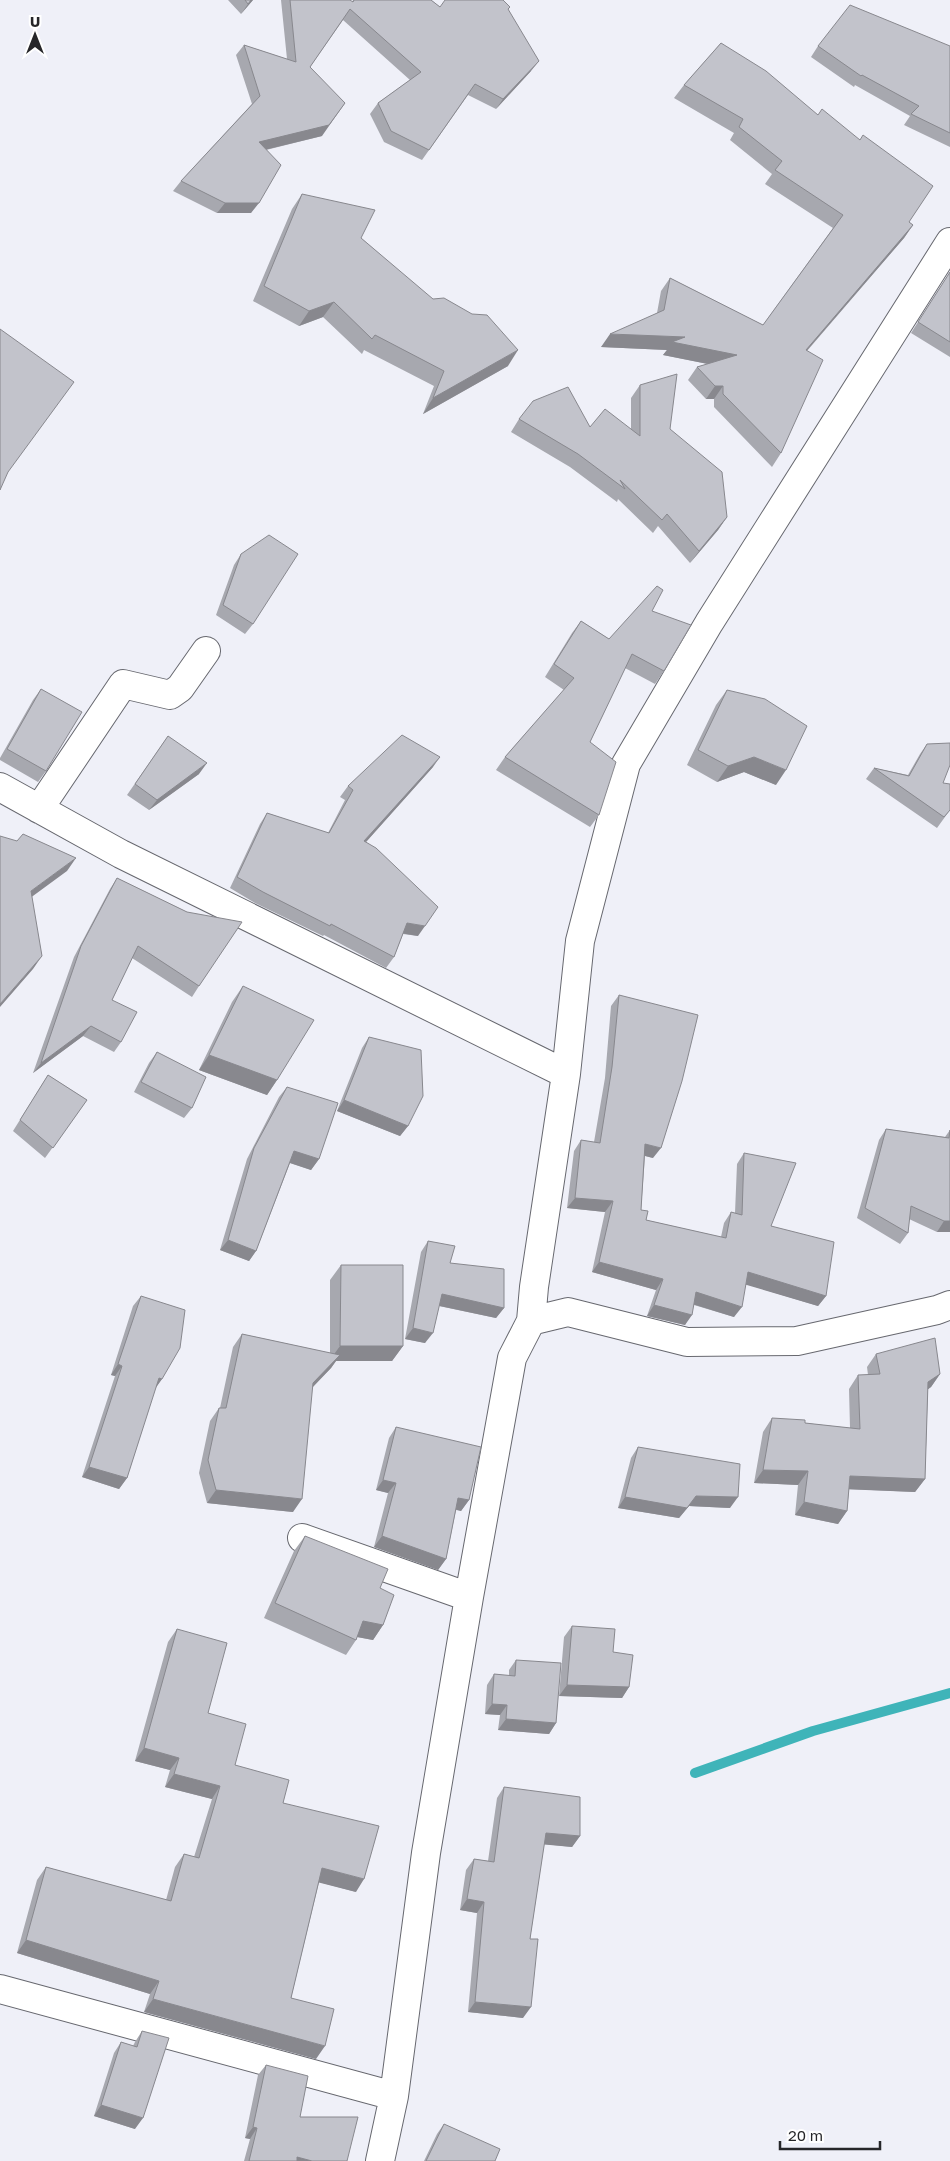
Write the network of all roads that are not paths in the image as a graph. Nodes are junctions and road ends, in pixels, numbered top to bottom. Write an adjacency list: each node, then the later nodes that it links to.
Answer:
1 (950, 242): 5 (street)
2 (206, 651): 4 (street)
3 (0, 788): 4 (street)
4 (39, 809): 5 (street)
5 (566, 1074): 7 (street)
6 (950, 1305): 7 (street)
7 (532, 1321): 9 (street)
8 (302, 1538): 9 (street)
9 (469, 1596): 11 (street)
10 (0, 1989): 11 (street)
11 (394, 2096): 12 (street)
12 (380, 2161)

